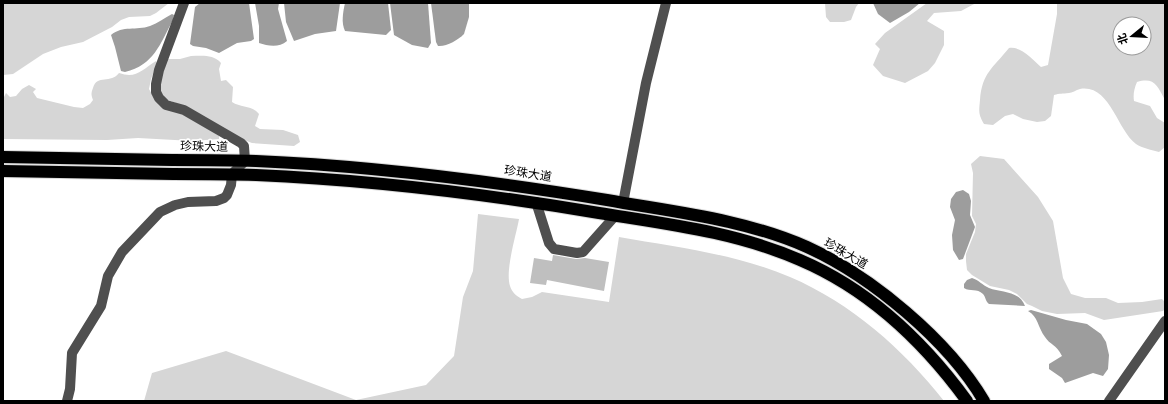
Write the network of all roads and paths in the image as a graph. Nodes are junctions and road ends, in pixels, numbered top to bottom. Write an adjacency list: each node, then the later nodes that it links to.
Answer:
1 (184, 3): 4 (street)
2 (666, 3): 8 (street)
3 (3, 157): 4 (highway, 珍珠大道)
4 (245, 161): 6 (street); 8 (highway, 珍珠大道)
5 (3, 171): 6 (highway)
6 (232, 174): 7 (highway); 12 (street)
7 (536, 202): 9 (highway); 9 (street)
8 (623, 203): 14 (highway, 珍珠大道)
9 (615, 216): 13 (highway)
10 (1165, 321): 15 (street)
11 (1165, 328): 16 (street)
12 (67, 401)
13 (968, 401)
14 (984, 401)
15 (1109, 401)
16 (1114, 401)

